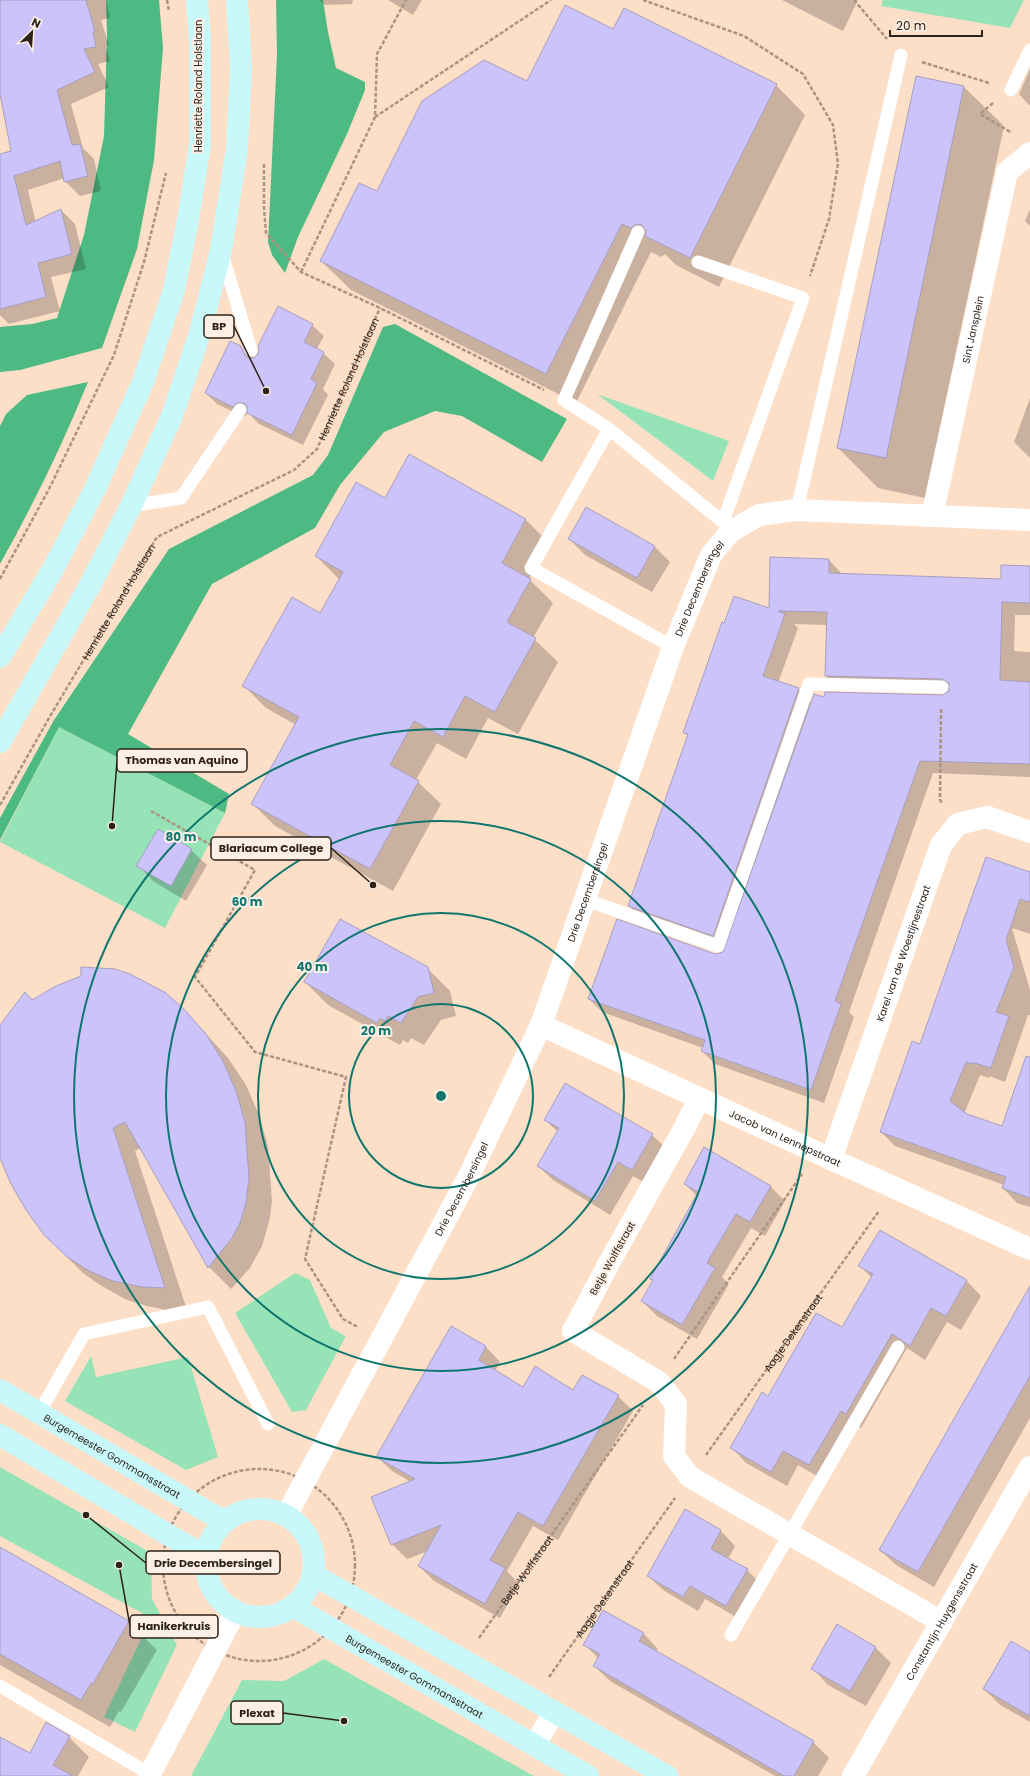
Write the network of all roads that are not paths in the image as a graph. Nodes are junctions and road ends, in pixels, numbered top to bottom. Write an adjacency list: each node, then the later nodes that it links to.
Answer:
1 (197, 0): 19 (street, Henriette Roland Holstlaan)
2 (237, 0): 8 (street)
3 (1030, 50): 5 (lane)
4 (901, 56): 14 (lane)
5 (1011, 90)
6 (1030, 153): 15 (street, Sint Jansplein)
7 (638, 232): 12 (lane)
8 (221, 250): 10 (lane); 13 (street)
9 (698, 262): 17 (lane)
10 (251, 350)
11 (240, 410): 13 (lane)
12 (609, 429): 17 (lane); 18 (lane)
13 (131, 506): 21 (street)
14 (797, 510): 15 (street, Drie Decembersingel); 17 (street, Drie Decembersingel)
15 (932, 516): 16 (street, Drie Decembersingel)
16 (1030, 520)
17 (726, 526): 18 (street, Drie Decembersingel)
18 (673, 647): 23 (street, Drie Decembersingel)
19 (0, 657)
20 (942, 687): 23 (lane)
21 (0, 742)
22 (1030, 832): 26 (street, Karel van de Woestijnestraat)
23 (586, 900): 24 (street, Drie Decembersingel)
24 (541, 1025): 25 (street, Jacob van Lennepstraat); 34 (street, Drie Decembersingel)
25 (699, 1098): 26 (street, Jacob van Lennepstraat); 36 (street, Betje Wolffstraat)
26 (824, 1156): 27 (street, Jacob van Lennepstraat)
27 (1030, 1249)
28 (898, 1347): 36 (lane)
29 (0, 1390): 30 (street, Burgemeester Gommansstraat)
30 (38, 1413): 31 (lane); 35 (street, Burgemeester Gommansstraat)
31 (268, 1424)
32 (0, 1435): 37 (street)
33 (1030, 1467): 41 (street, Constantijn Huygensstraat)
34 (286, 1516): 35 (street); 38 (street)
35 (225, 1522): 37 (street)
36 (790, 1534): 41 (street); 42 (lane)
37 (206, 1557): 40 (street)
38 (314, 1575): 39 (street); 44 (street)
39 (294, 1607): 40 (street); 45 (street, Burgemeester Gommansstraat)
40 (235, 1612): 46 (street)
41 (942, 1622): 49 (street, Constantijn Huygensstraat)
42 (731, 1636)
43 (0, 1686): 46 (lane)
44 (554, 1712): 45 (street); 48 (street)
45 (535, 1745): 47 (street, Burgemeester Gommansstraat)
46 (150, 1775)
47 (588, 1776)
48 (667, 1776)
49 (853, 1776)

